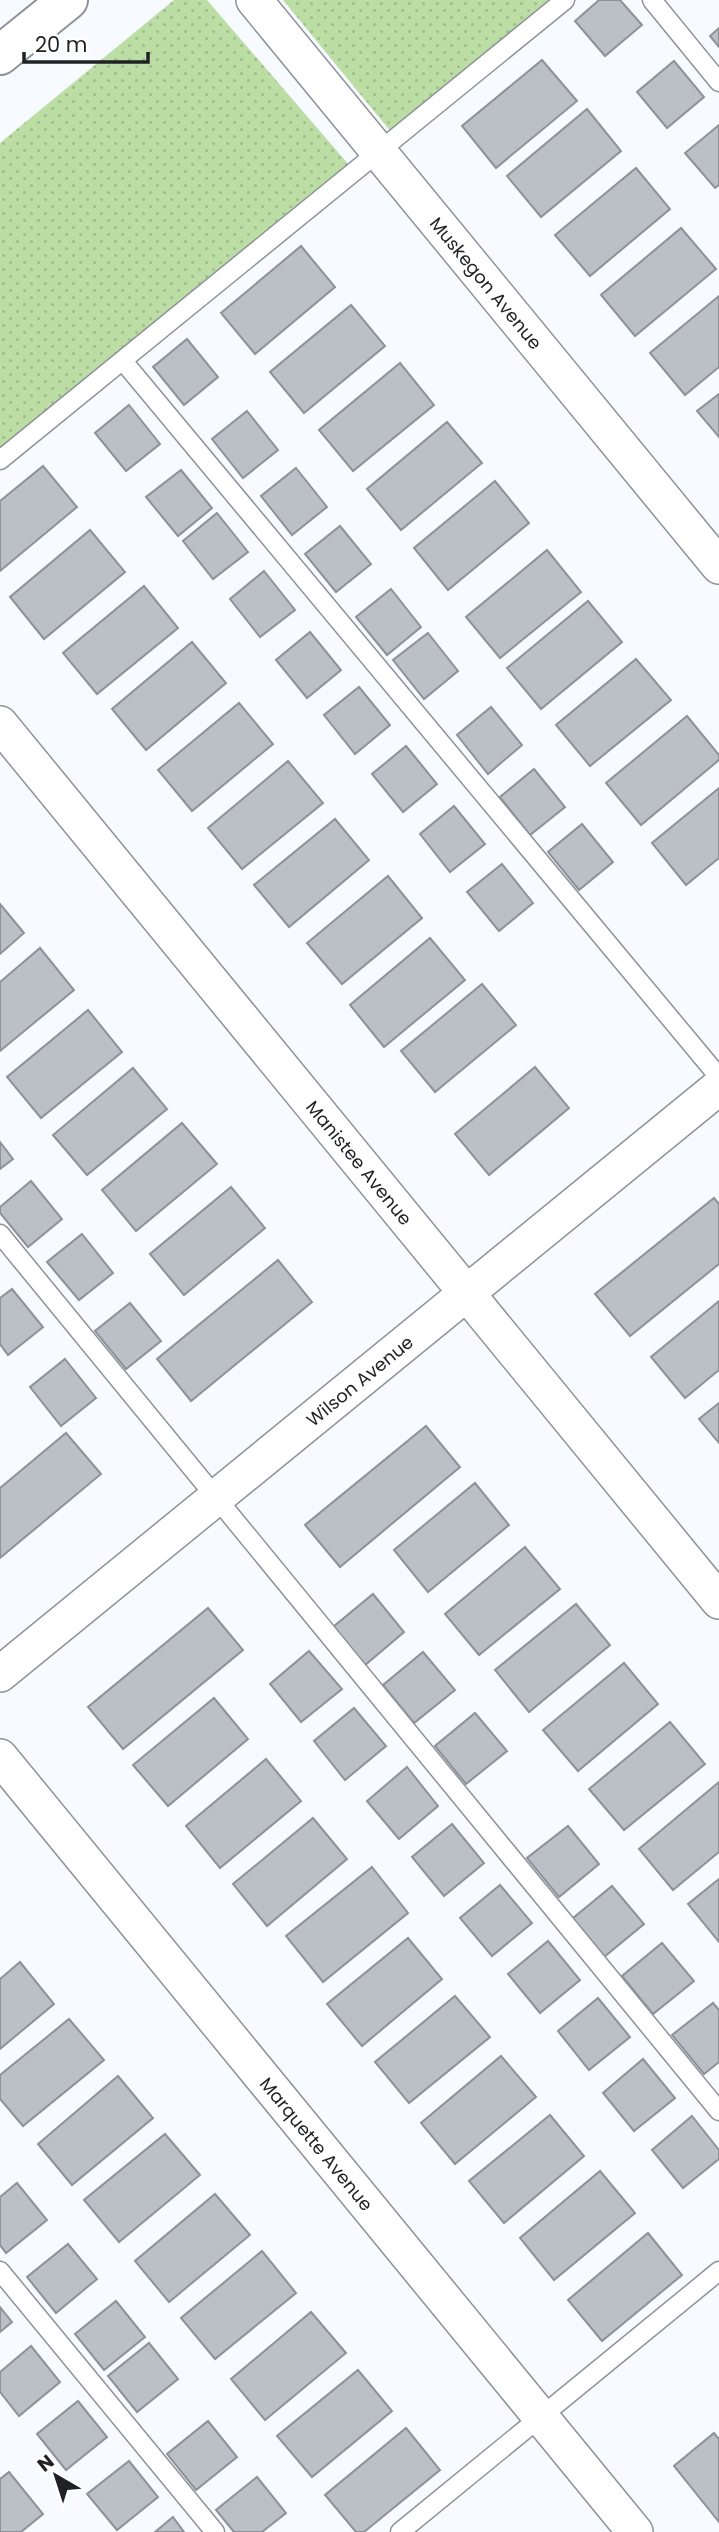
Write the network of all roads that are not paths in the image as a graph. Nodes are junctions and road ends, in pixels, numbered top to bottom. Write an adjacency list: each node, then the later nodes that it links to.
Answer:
1 (68, 0): 5 (main road)
2 (254, 0): 7 (street, Muskegon Avenue)
3 (565, 0): 7 (lane)
4 (652, 0): 6 (lane)
5 (0, 55)
6 (719, 82)
7 (379, 152): 8 (lane); 10 (street, Muskegon Avenue)
8 (123, 361): 9 (lane); 12 (lane)
9 (0, 460)
10 (719, 566)
11 (0, 724): 15 (street, Manistee Avenue)
12 (719, 1077)
13 (719, 1087): 15 (street, Wilson Avenue)
14 (0, 1234): 16 (lane)
15 (466, 1293): 16 (street, Wilson Avenue); 17 (street, Manistee Avenue)
16 (216, 1497): 18 (street, Wilson Avenue); 20 (lane)
17 (719, 1601)
18 (0, 1674)
19 (0, 1757): 23 (street, Marquette Avenue)
20 (719, 2111)
21 (0, 2270): 24 (lane)
22 (719, 2271): 23 (lane)
23 (541, 2418): 25 (lane); 26 (street, Marquette Avenue)
24 (215, 2532)
25 (400, 2532)
26 (635, 2532)

